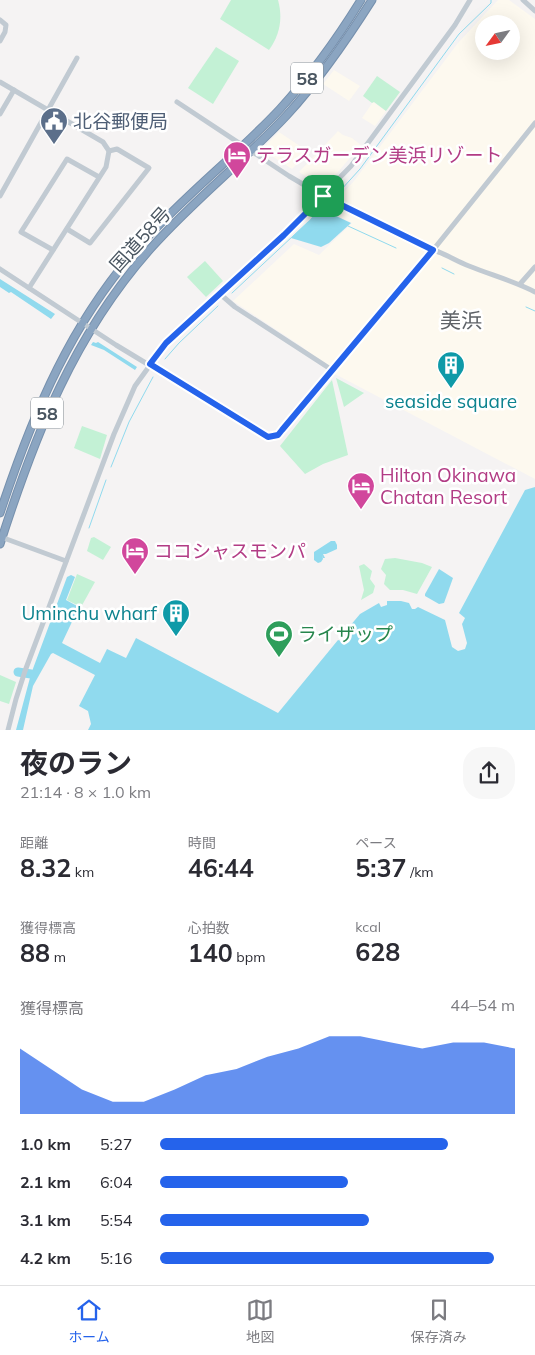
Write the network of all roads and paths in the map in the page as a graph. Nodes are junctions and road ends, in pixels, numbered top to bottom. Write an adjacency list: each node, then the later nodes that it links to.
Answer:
1 (361, 0): 15 (highway, 国道58号 / 58)
2 (372, 0): 17 (highway, 国道58号 / 58)
3 (470, 0): 20 (street)
4 (523, 0): 5 (street)
5 (535, 11)
6 (0, 20): 7 (street)
7 (0, 41)
8 (77, 58): 12 (street)
9 (0, 82): 10 (street)
10 (14, 90): 12 (street); 13 (street)
11 (176, 102): 15 (street)
12 (48, 110): 16 (street); 19 (street)
13 (0, 114)
14 (535, 122): 23 (street)
15 (242, 146): 17 (street); 30 (highway, 国道58号 / 58)
16 (109, 151): 18 (street); 21 (street)
17 (250, 151): 20 (street); 31 (highway, 国道58号 / 58)
18 (99, 177): 21 (street); 22 (street)
19 (0, 196)
20 (323, 196): 23 (street); 29 (street)
21 (66, 229): 22 (street)
22 (53, 250): 27 (street)
23 (433, 250): 26 (street); 33 (street)
24 (535, 267): 26 (street)
25 (0, 270): 27 (street)
26 (520, 284): 28 (street)
27 (29, 288): 30 (street)
28 (535, 292)
29 (219, 293): 32 (street); 33 (street)
30 (83, 323): 31 (street); 34 (highway, 国道58号 / 58)
31 (91, 328): 32 (street); 35 (highway, 国道58号 / 58)
32 (150, 364): 33 (street); 36 (street)
33 (332, 370)
34 (0, 513)
35 (1, 539): 36 (street)
36 (66, 561): 37 (street)
37 (8, 730)

